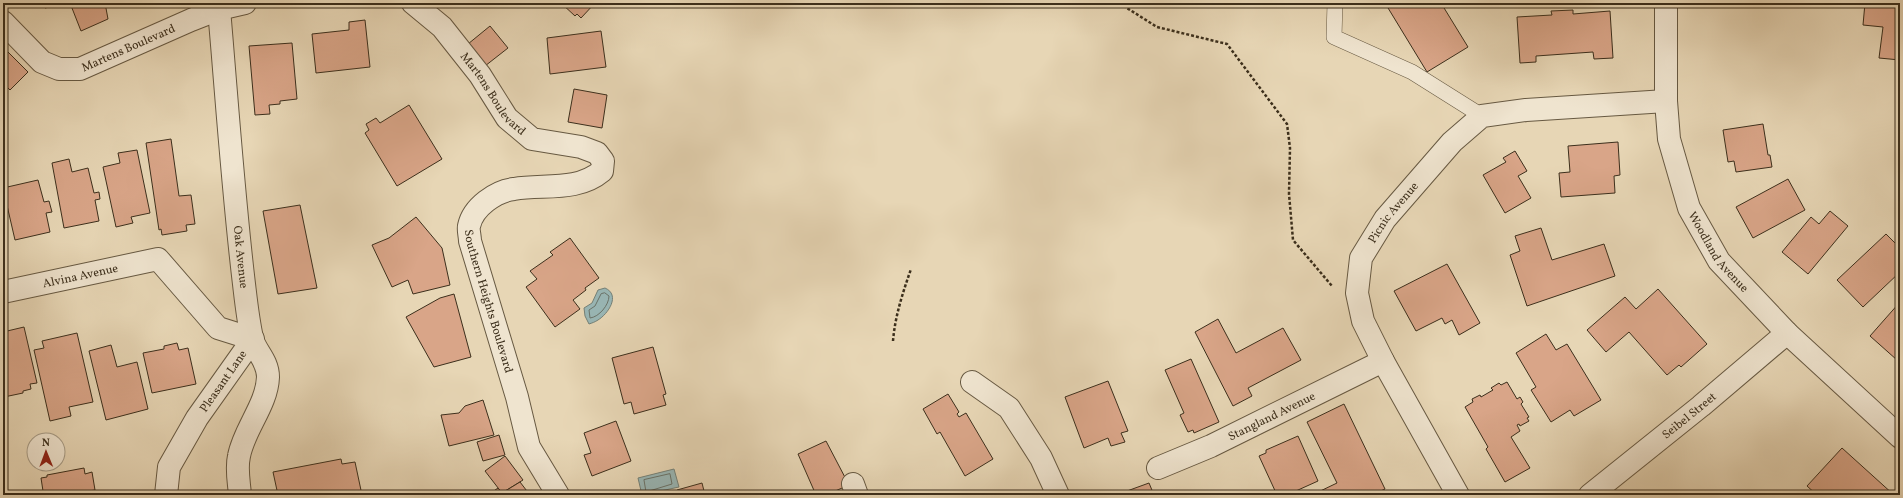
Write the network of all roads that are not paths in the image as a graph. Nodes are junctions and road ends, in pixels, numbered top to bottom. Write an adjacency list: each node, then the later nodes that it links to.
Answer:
1 (245, 3): 5 (street, Martens Boulevard)
2 (413, 3): 9 (street, Martens Boulevard)
3 (1335, 3): 8 (lane)
4 (1666, 3): 7 (street, Woodland Avenue)
5 (219, 9): 6 (street, Martens Boulevard); 13 (street, Oak Avenue)
6 (3, 22)
7 (1666, 101): 8 (street); 12 (street, Woodland Avenue)
8 (1482, 116): 14 (street, Picnic Avenue)
9 (602, 171): 20 (street, Southern Heights Boulevard)
10 (158, 260): 11 (street, Alvina Avenue); 13 (street, Pleasant Lane)
11 (3, 292)
12 (1786, 333): 16 (street, Woodland Avenue); 23 (street, Seibel Street)
13 (252, 339): 18 (street, Pleasant Lane); 19 (street, Oak Avenue)
14 (1383, 361): 17 (street, Stangland Avenue); 22 (street, Picnic Avenue)
15 (972, 382): 21 (street)
16 (1900, 437)
17 (1158, 468)
18 (166, 495)
19 (240, 495)
20 (558, 495)
21 (1058, 495)
22 (1458, 495)
23 (1590, 495)

